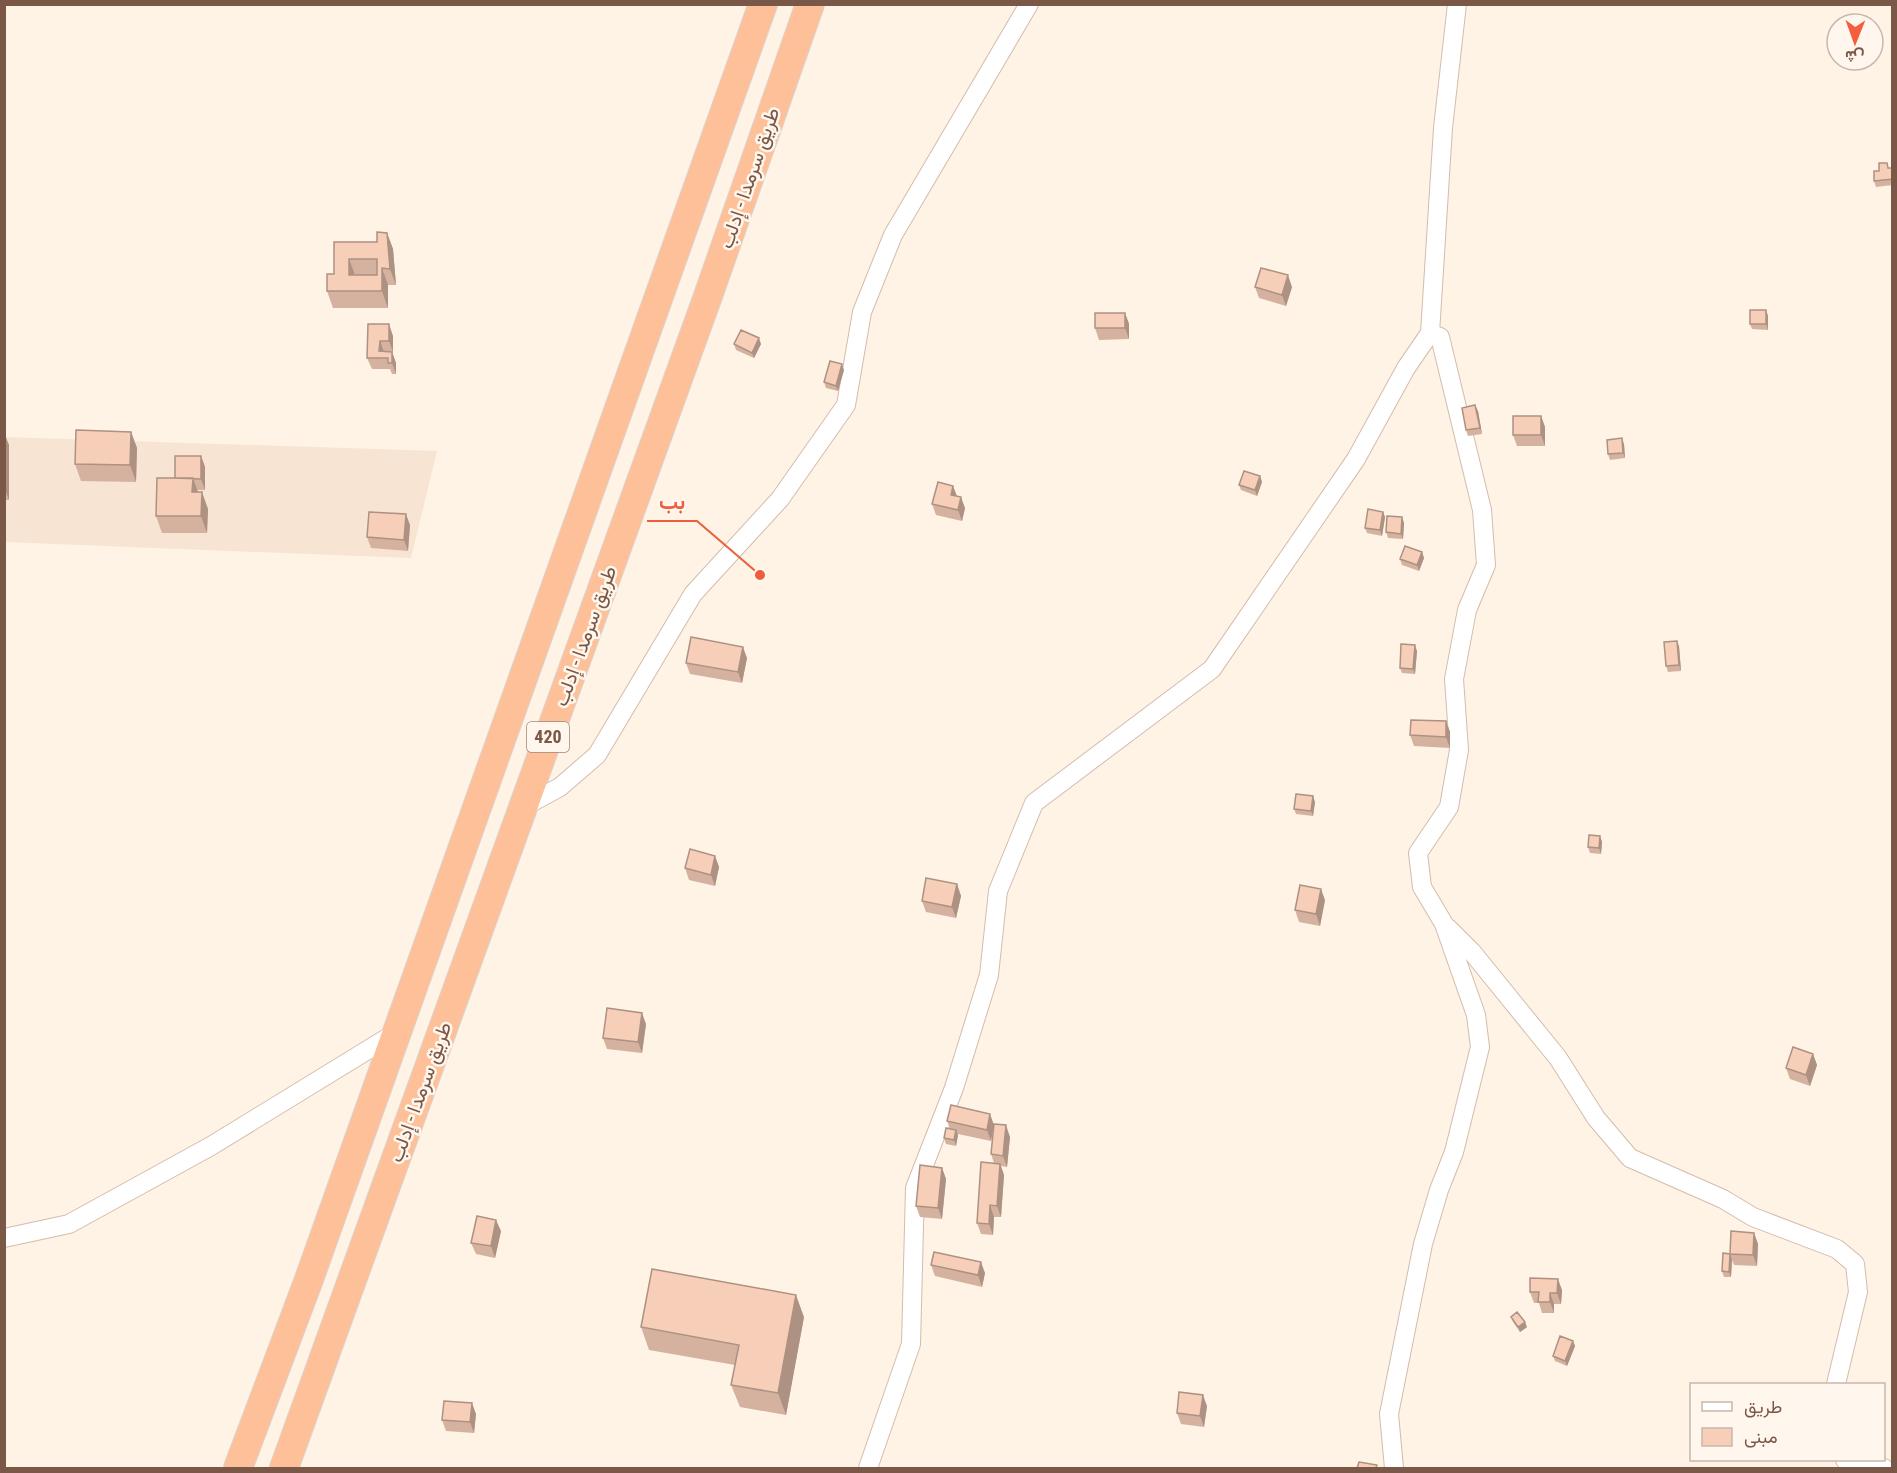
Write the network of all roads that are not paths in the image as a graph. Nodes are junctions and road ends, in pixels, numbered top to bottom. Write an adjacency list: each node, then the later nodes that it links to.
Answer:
1 (763, 4): 5 (highway, 420)
2 (810, 4): 6 (highway, طريق سرمدا - إدلب / 420)
3 (1029, 4): 8 (street)
4 (1457, 4): 7 (street)
5 (665, 284): 6 (highway); 10 (highway, 420)
6 (708, 296): 8 (highway, طريق سرمدا - إدلب / 420)
7 (1430, 333): 9 (street); 18 (street)
8 (523, 807): 13 (highway, طريق سرمدا - إدلب / 420)
9 (1444, 924): 14 (street); 19 (street)
10 (397, 1032): 11 (street); 12 (highway, 420)
11 (4, 1238)
12 (308, 1282): 13 (highway); 16 (highway, 420)
13 (346, 1295): 17 (highway, طريق سرمدا - إدلب / 420)
14 (1836, 1383)
15 (1850, 1461): 20 (street)
16 (238, 1468)
17 (284, 1468)
18 (868, 1468)
19 (1394, 1468)
20 (1884, 1468)

